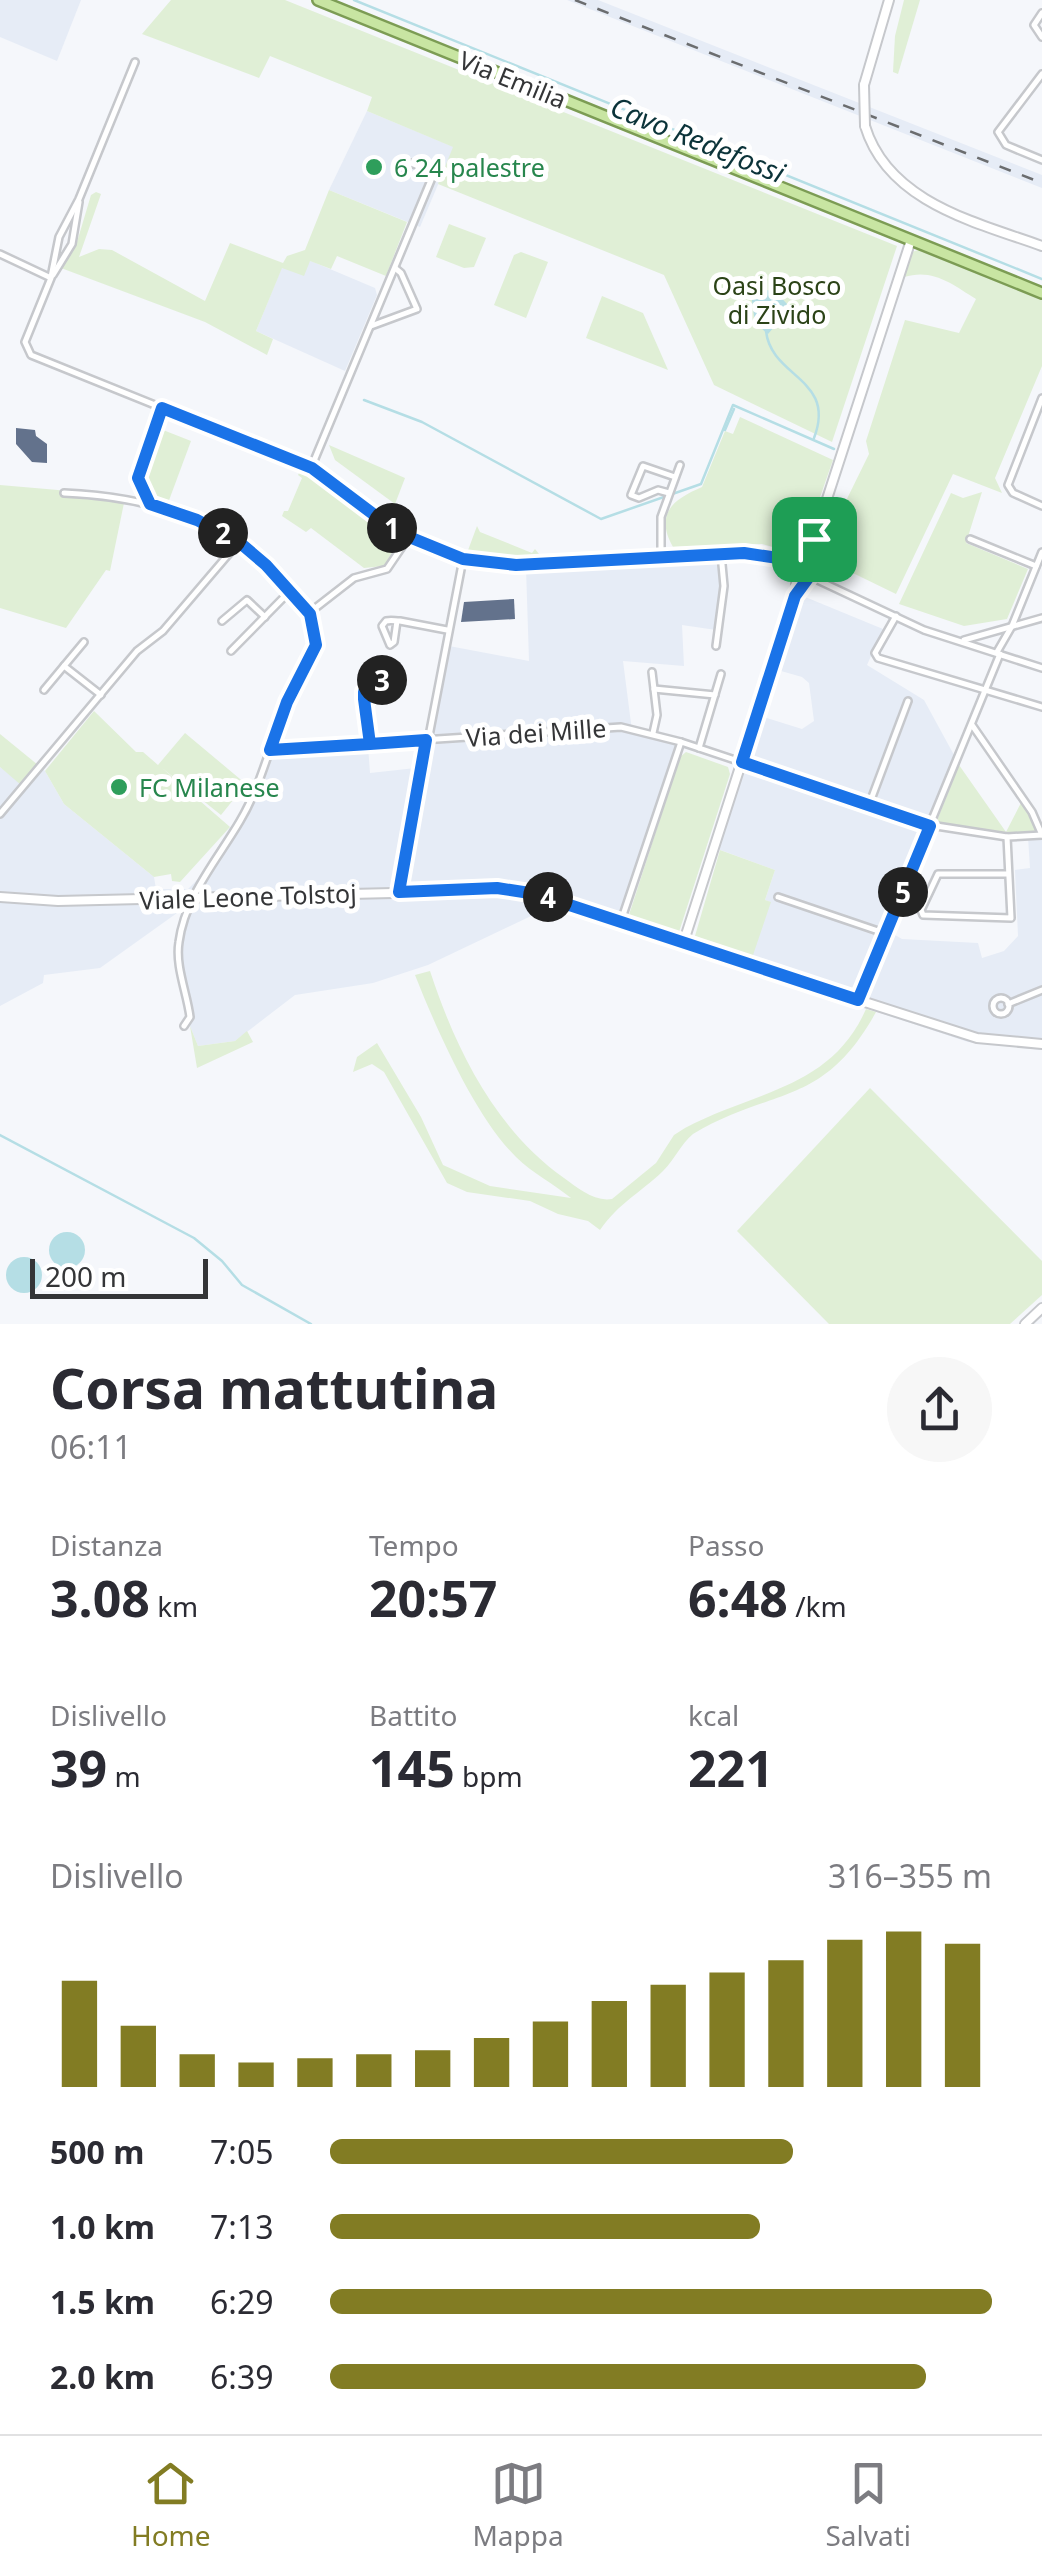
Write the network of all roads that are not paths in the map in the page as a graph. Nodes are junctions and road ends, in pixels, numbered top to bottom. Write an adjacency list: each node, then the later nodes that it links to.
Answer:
1 (318, 0): 10 (main road, Via Emilia)
2 (889, 0): 11 (street, bridge)
3 (1042, 13): 4 (street)
4 (1042, 37)
5 (136, 62): 9 (street)
6 (1042, 74): 7 (street)
7 (1042, 160)
8 (405, 166): 13 (street)
9 (79, 199): 14 (street); 14 (street)
10 (911, 240): 15 (main road, Via Emilia); 34 (street)
11 (1042, 246)
12 (0, 254): 14 (street)
13 (395, 268): 16 (street); 16 (street)
14 (50, 278): 18 (street)
15 (1042, 292)
16 (371, 326): 20 (street)
17 (1042, 398): 25 (street)
18 (162, 408): 20 (street); 24 (street)
19 (680, 465): 21 (street)
20 (312, 468): 26 (street)
21 (675, 477): 23 (street); 23 (street)
22 (64, 493): 24 (street)
23 (669, 493): 31 (street)
24 (150, 504): 28 (street)
25 (1042, 506)
26 (408, 538): 32 (street); 36 (street)
27 (970, 539): 33 (street)
28 (239, 542): 35 (street); 58 (street)
29 (1042, 552): 33 (street)
30 (722, 554): 31 (street); 34 (street); 48 (street)
31 (661, 557): 32 (street)
32 (463, 559): 44 (street)
33 (1036, 566): 42 (street)
34 (804, 569): 37 (street); 70 (street)
35 (290, 592): 36 (street); 38 (street)
36 (309, 613): 69 (street)
37 (896, 616): 45 (street); 57 (street)
38 (265, 617): 40 (street); 49 (street)
39 (1042, 618): 42 (street)
40 (222, 620)
41 (398, 621): 41 (street); 44 (street)
42 (1012, 626): 43 (street); 47 (street)
43 (1001, 629): 45 (street); 47 (street)
44 (447, 630): 65 (street)
45 (961, 640): 50 (street)
46 (84, 642): 51 (street)
47 (1000, 644): 50 (street)
48 (716, 646)
49 (231, 652)
50 (998, 653): 52 (street); 57 (street)
51 (64, 666): 56 (street); 58 (street)
52 (1042, 668)
53 (652, 672): 55 (street)
54 (721, 674): 59 (street)
55 (654, 689): 59 (street); 64 (street)
56 (44, 690)
57 (986, 690): 62 (street); 63 (street)
58 (101, 695): 72 (street)
59 (715, 695): 68 (street)
60 (364, 699): 60 (street); 67 (street)
61 (908, 701): 71 (street)
62 (1042, 707)
63 (972, 725): 73 (street); 74 (street)
64 (653, 734): 65 (street, Via dei Mille); 66 (street, Via dei Mille)
65 (426, 740): 67 (street, Via dei Mille); 77 (street)
66 (681, 742): 68 (street, Via dei Mille); 81 (street)
67 (370, 744): 69 (street, Via dei Mille)
68 (699, 748): 70 (street, Via dei Mille)
69 (270, 750): 80 (street)
70 (742, 762): 71 (street, Via dei Mille); 83 (street)
71 (869, 805): 73 (street, Via dei Mille)
72 (0, 814)
73 (930, 826): 75 (street, Via dei Mille); 82 (street)
74 (1042, 835): 75 (street, Via dei Mille)
75 (1007, 837): 76 (street)
76 (1008, 874): 76 (street)
77 (399, 892): 80 (street, Viale Leone Tolstoj); 81 (street, Viale Leone Tolstoj)
78 (0, 897): 80 (street, Viale Leone Tolstoj)
79 (778, 897): 82 (street)
80 (192, 898): 87 (street)
81 (620, 924): 83 (street, Viale Leone Tolstoj)
82 (885, 934): 85 (street)
83 (683, 944): 85 (street, Viale Leone Tolstoj)
84 (1042, 990): 86 (street)
85 (858, 1000): 88 (street, Viale Leone Tolstoj)
86 (1008, 1004)
87 (184, 1026)
88 (1042, 1044)
89 (1042, 1308): 90 (street)
90 (1026, 1324)

